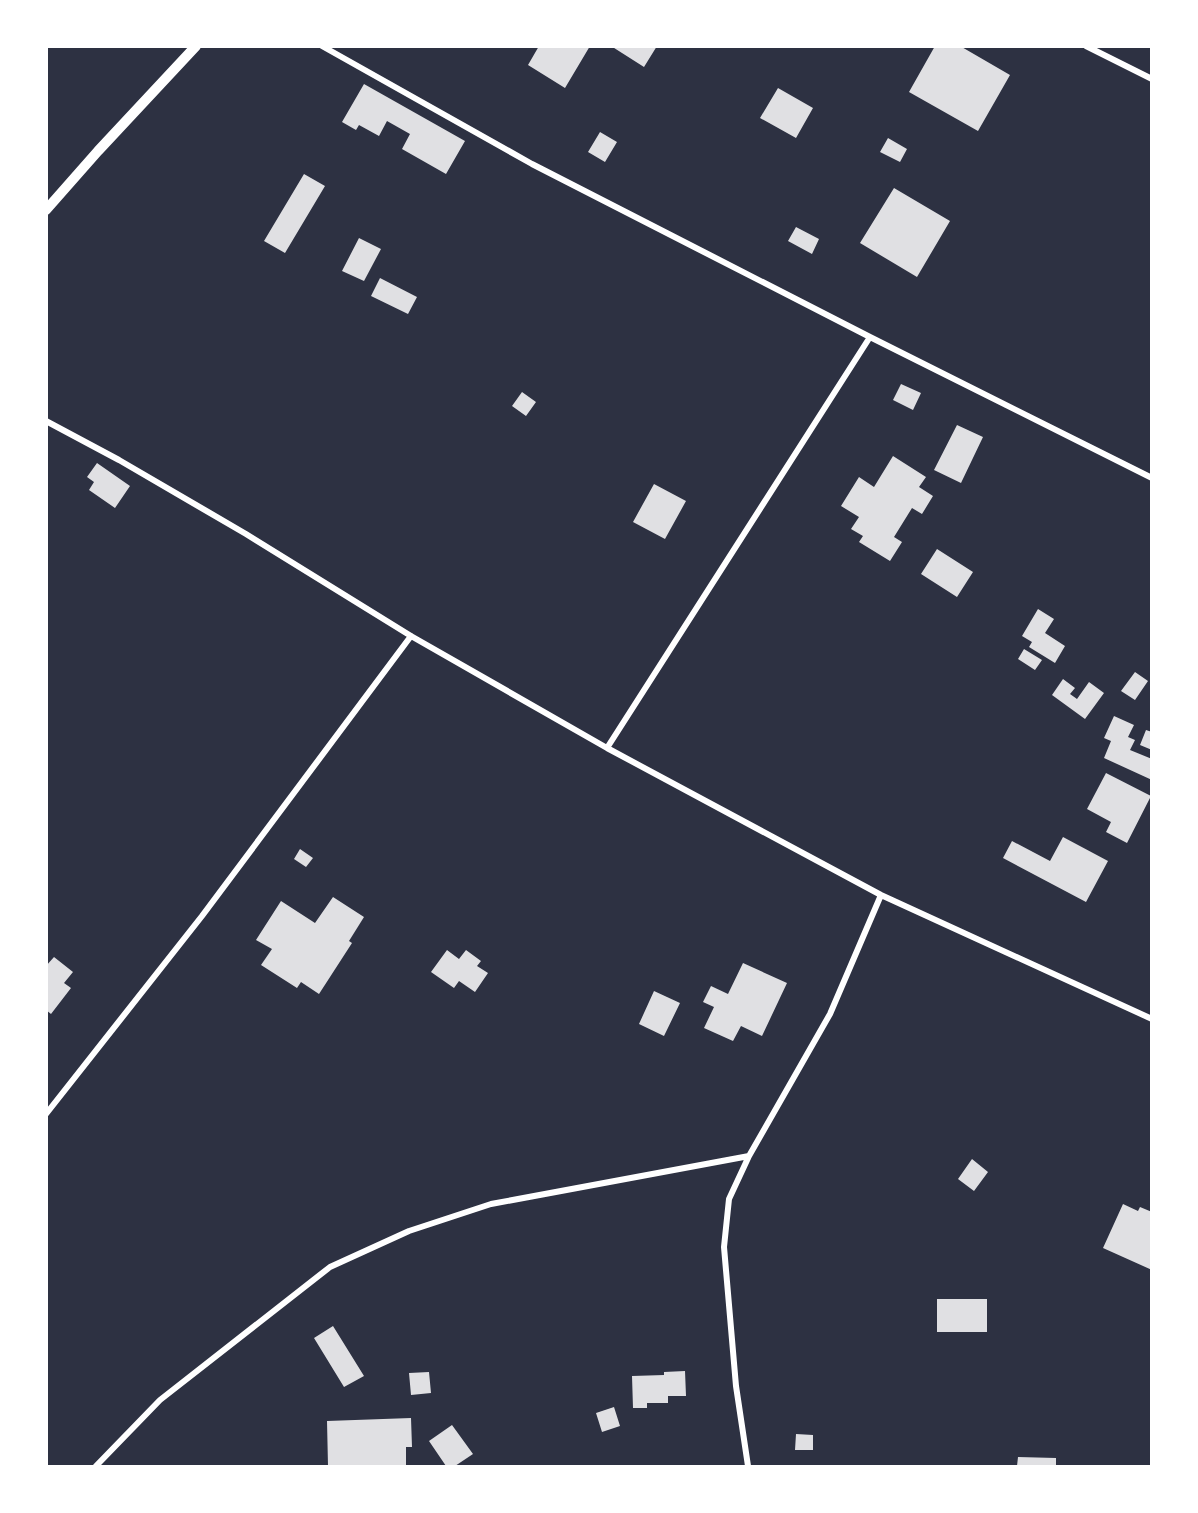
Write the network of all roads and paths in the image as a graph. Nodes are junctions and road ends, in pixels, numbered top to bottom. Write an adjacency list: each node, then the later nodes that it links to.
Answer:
1 (196, 46): 5 (street)
2 (322, 46): 6 (street)
3 (1086, 46): 4 (street)
4 (1152, 79)
5 (46, 210)
6 (870, 337): 8 (street); 10 (street)
7 (46, 421): 9 (street)
8 (1152, 478)
9 (411, 636): 10 (street); 13 (street)
10 (607, 748): 11 (street)
11 (881, 895): 12 (street); 14 (street)
12 (1152, 1019)
13 (46, 1114)
14 (749, 1156): 15 (street); 16 (street)
15 (96, 1467)
16 (748, 1467)

